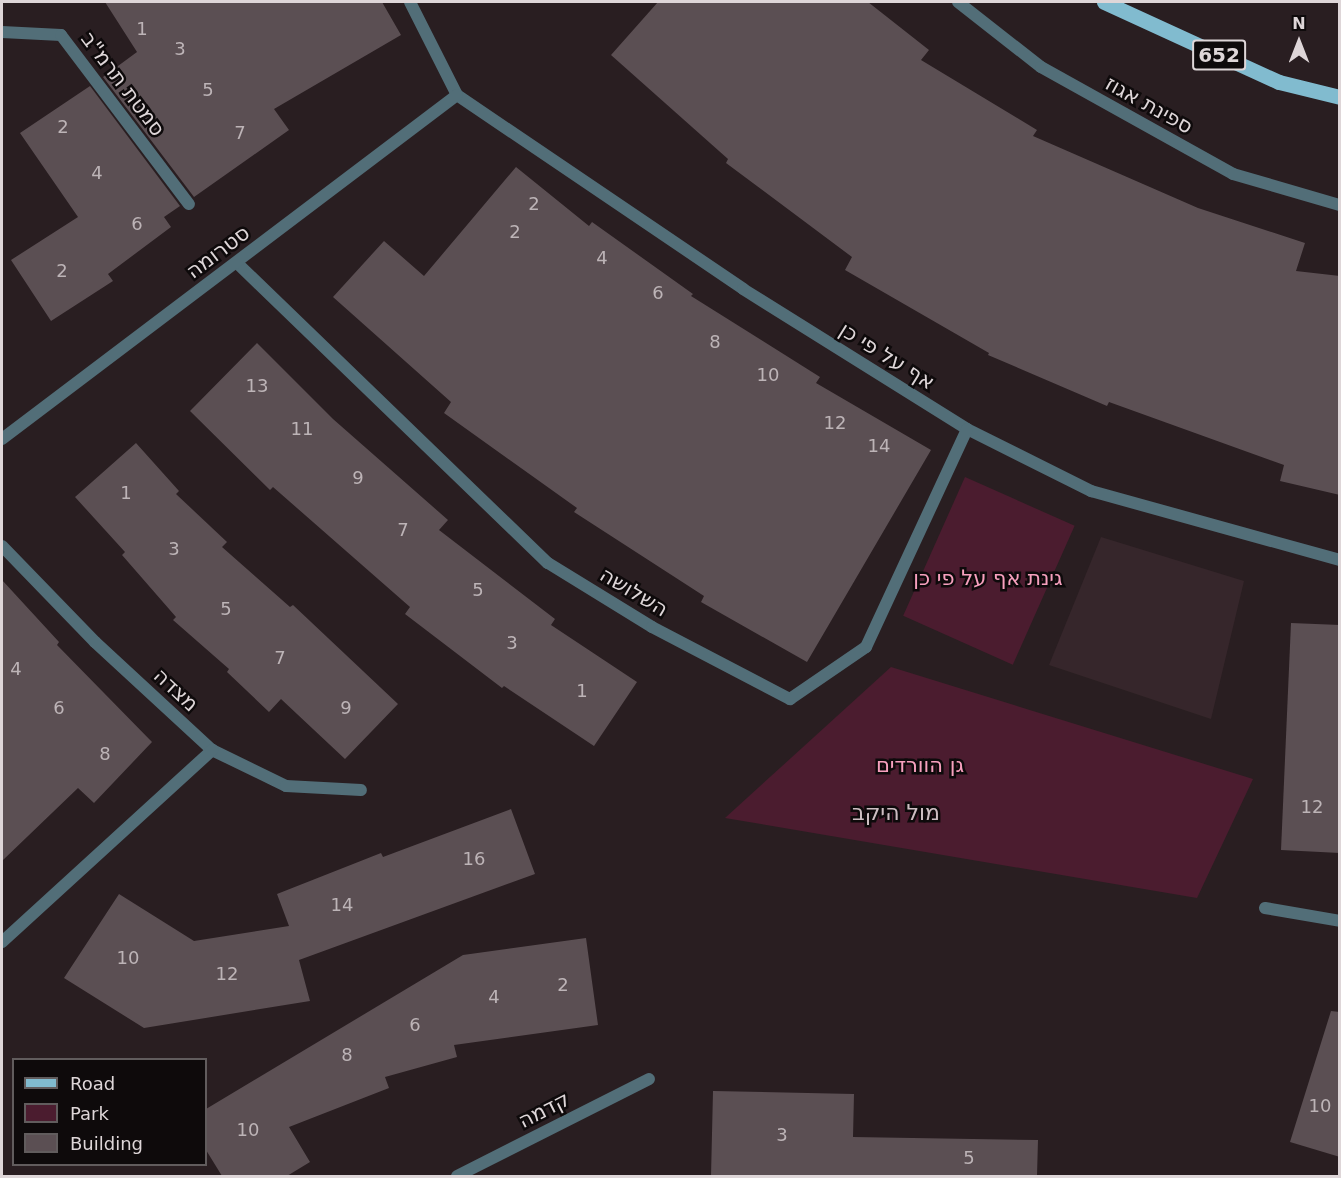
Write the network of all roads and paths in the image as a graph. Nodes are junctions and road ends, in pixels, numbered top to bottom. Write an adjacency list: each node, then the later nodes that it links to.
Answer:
1 (410, 2): 5 (street)
2 (957, 2): 8 (street, ספינת אגוז)
3 (1104, 2): 6 (main road, 652)
4 (2, 32): 7 (street, סמטת תרמ"ב)
5 (457, 95): 9 (street, סטרומה); 10 (street, אף על פי כן)
6 (1340, 97)
7 (189, 204)
8 (1340, 205)
9 (237, 263): 10 (street, השלושה); 11 (street, סטרומה)
10 (967, 429): 13 (street, אף על פי כן)
11 (2, 439)
12 (2, 546): 14 (street, מצדה)
13 (1340, 560)
14 (212, 750): 15 (street, מצדה); 18 (street)
15 (361, 790)
16 (1265, 908): 17 (street)
17 (1340, 921)
18 (2, 942)
19 (649, 1079): 20 (street, קדמה)
20 (457, 1176)

